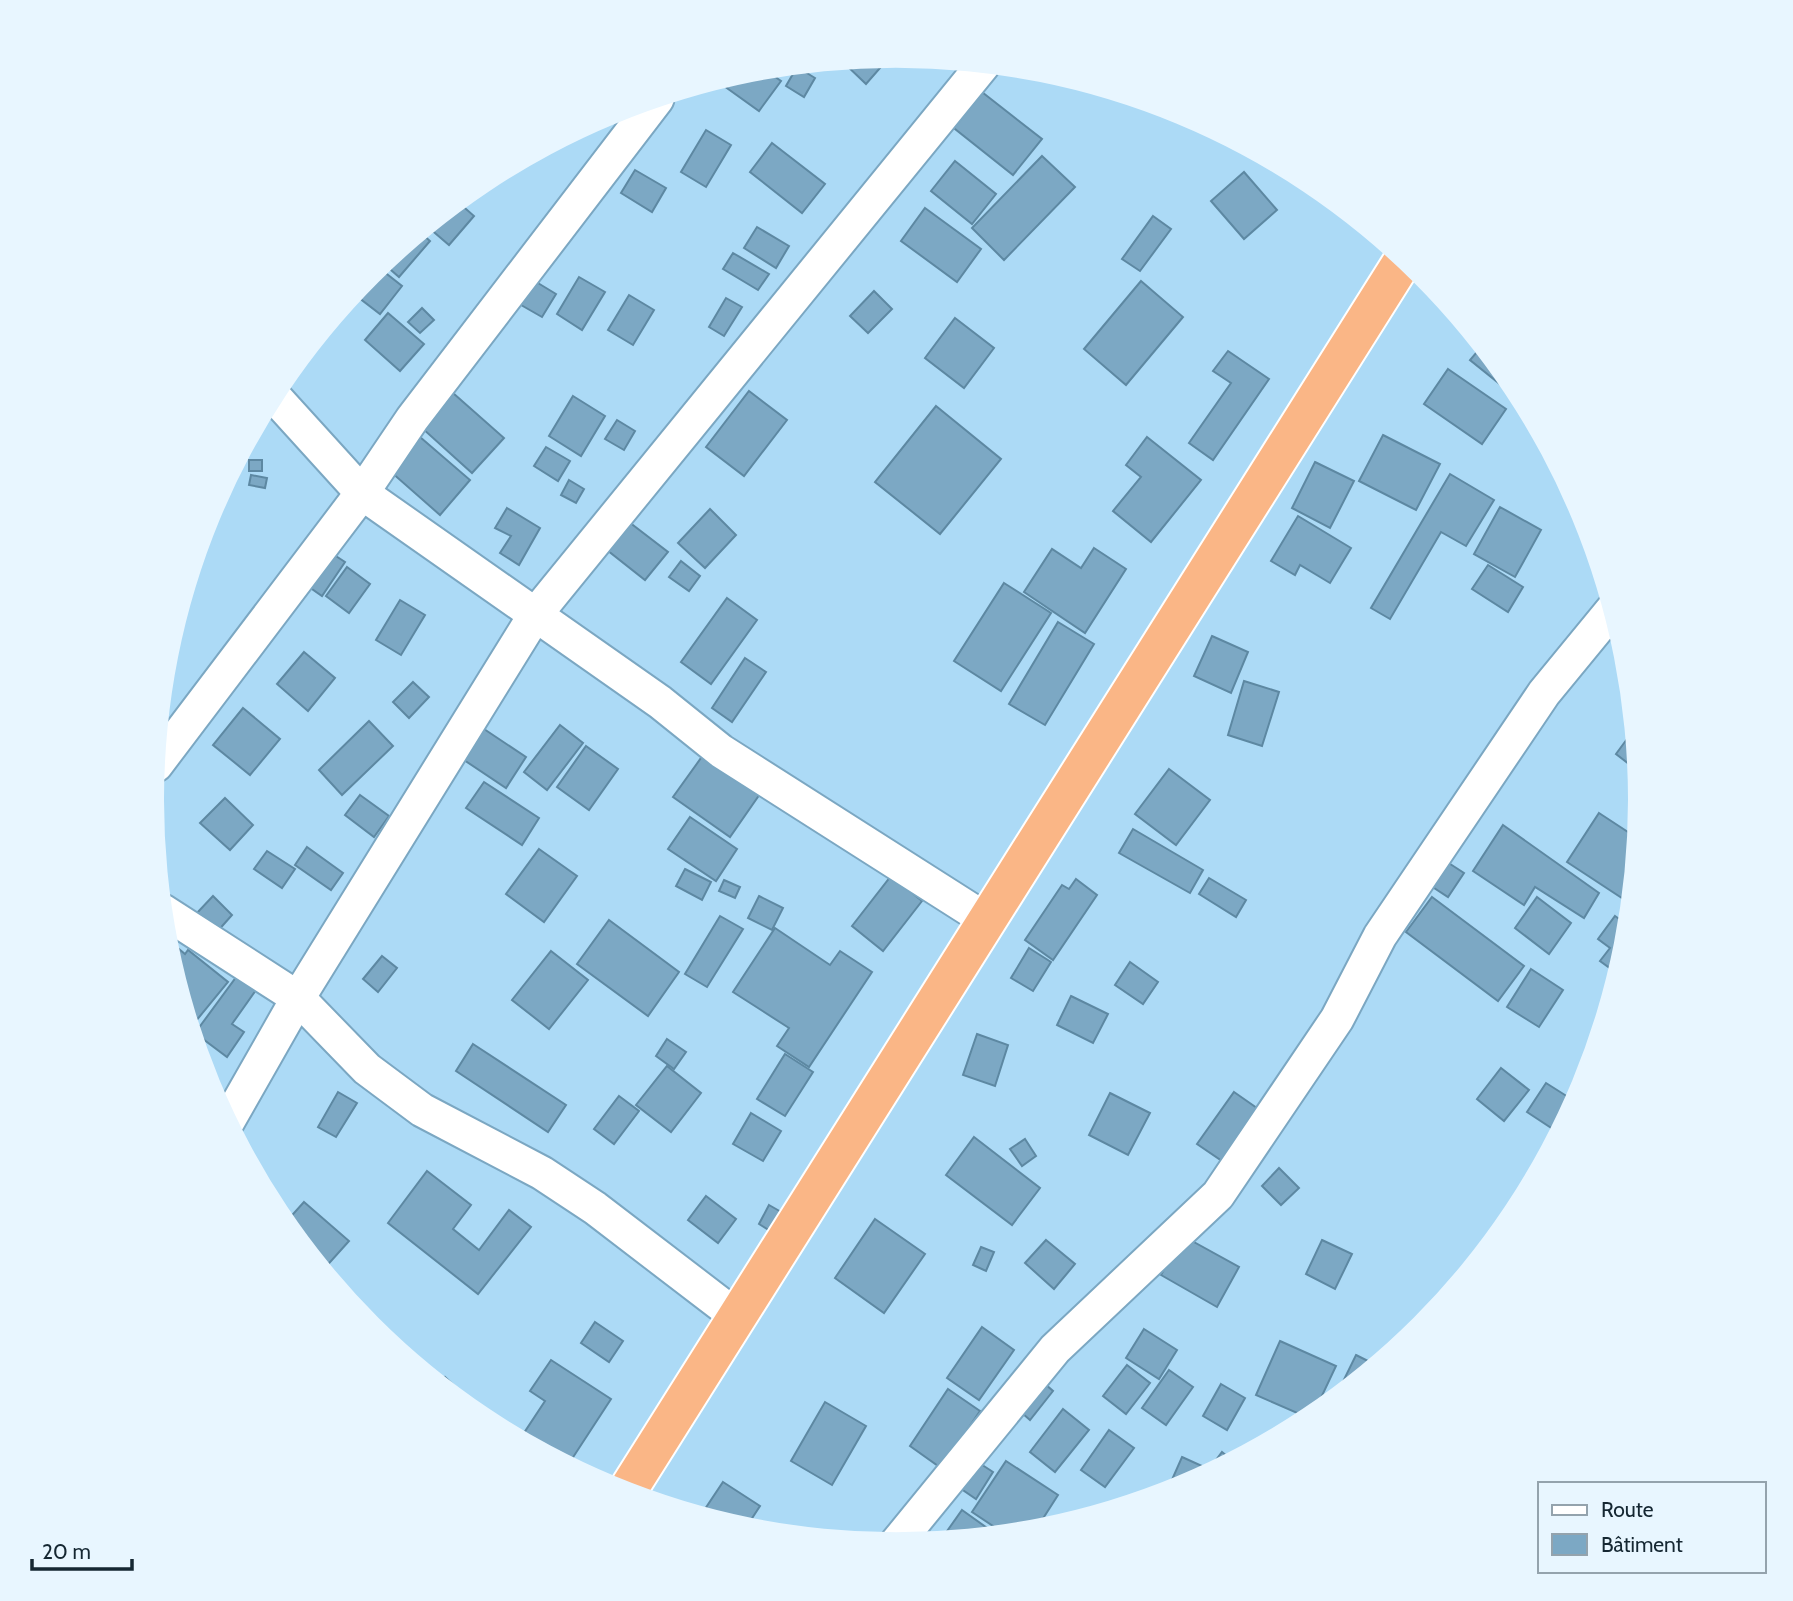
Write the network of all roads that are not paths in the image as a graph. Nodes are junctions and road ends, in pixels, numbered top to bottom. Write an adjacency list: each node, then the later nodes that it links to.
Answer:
1 (976, 73): 6 (street)
2 (647, 112): 5 (street)
3 (1398, 268): 10 (highway)
4 (281, 404): 5 (street)
5 (362, 493): 6 (street); 8 (street)
6 (535, 615): 10 (street); 11 (street)
7 (1606, 618): 15 (street)
8 (166, 752)
9 (174, 918): 11 (street)
10 (988, 921): 13 (highway)
11 (298, 998): 12 (street); 13 (street)
12 (234, 1111)
13 (736, 1316): 14 (highway)
14 (632, 1483)
15 (905, 1533)

